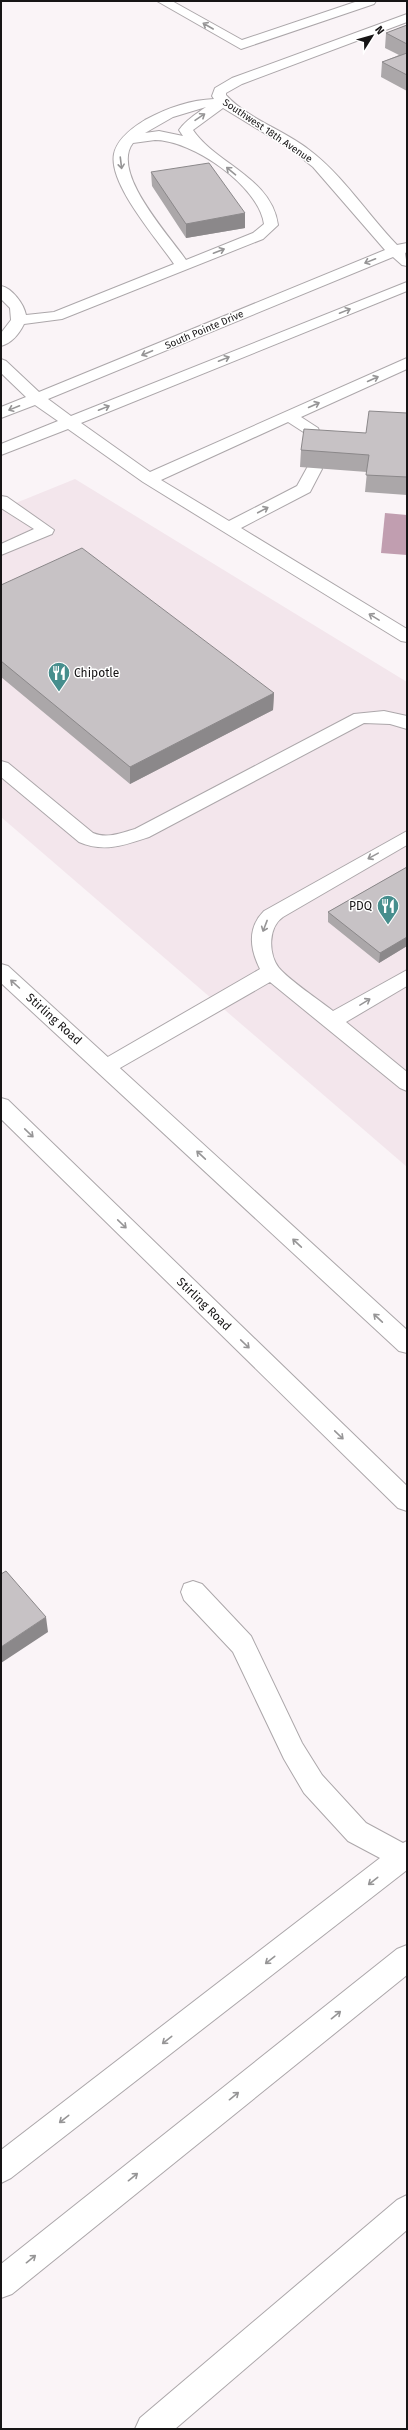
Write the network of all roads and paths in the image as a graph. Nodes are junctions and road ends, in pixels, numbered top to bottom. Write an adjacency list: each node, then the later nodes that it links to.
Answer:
1 (163, 1): 2 (street, one-way to 1)
2 (370, 1)
3 (407, 18): 4 (street, Southwest 18th Avenue)
4 (223, 102): 5 (street); 6 (street, one-way to 4); 7 (street, Southwest 18th Avenue)
5 (128, 140): 6 (street); 9 (street, one-way to 9)
6 (197, 146): 9 (street, one-way to 6)
7 (400, 249): 8 (street, Southwest 18th Avenue); 16 (street, South Pointe Drive, one-way to 16)
8 (407, 262)
9 (183, 266): 12 (street)
10 (407, 286): 19 (street, one-way to 10)
11 (1, 290): 12 (street)
12 (19, 320): 13 (street)
13 (1, 341)
14 (407, 363): 18 (street, one-way to 14)
15 (1, 364): 16 (street)
16 (37, 399): 17 (street, South Pointe Drive, one-way to 17); 19 (street)
17 (1, 413)
18 (289, 416): 20 (street); 23 (street)
19 (68, 422): 21 (street); 23 (street)
20 (317, 447)
21 (1, 450)
22 (314, 469): 25 (street, one-way to 22)
23 (149, 479): 25 (street)
24 (1, 500): 26 (street)
25 (228, 528): 27 (street, one-way to 25)
26 (1, 550)
27 (407, 638)
28 (407, 723): 29 (street)
29 (1, 767)
30 (407, 837): 32 (street, one-way to 32)
31 (1, 971): 35 (street, Stirling Road, one-way to 31)
32 (271, 972): 34 (street); 35 (street)
33 (407, 976): 34 (street, one-way to 33)
34 (331, 1022): 36 (street)
35 (106, 1067): 38 (street, Stirling Road, one-way to 35)
36 (407, 1084)
37 (1, 1106): 39 (street, Stirling Road, one-way to 39)
38 (407, 1344)
39 (407, 1501)
40 (193, 1592): 41 (street)
41 (405, 1856): 43 (street, one-way to 43)
42 (407, 1958): 45 (street, one-way to 42)
43 (1, 2168)
44 (407, 2210): 46 (street)
45 (1, 2283)
46 (151, 2429)

